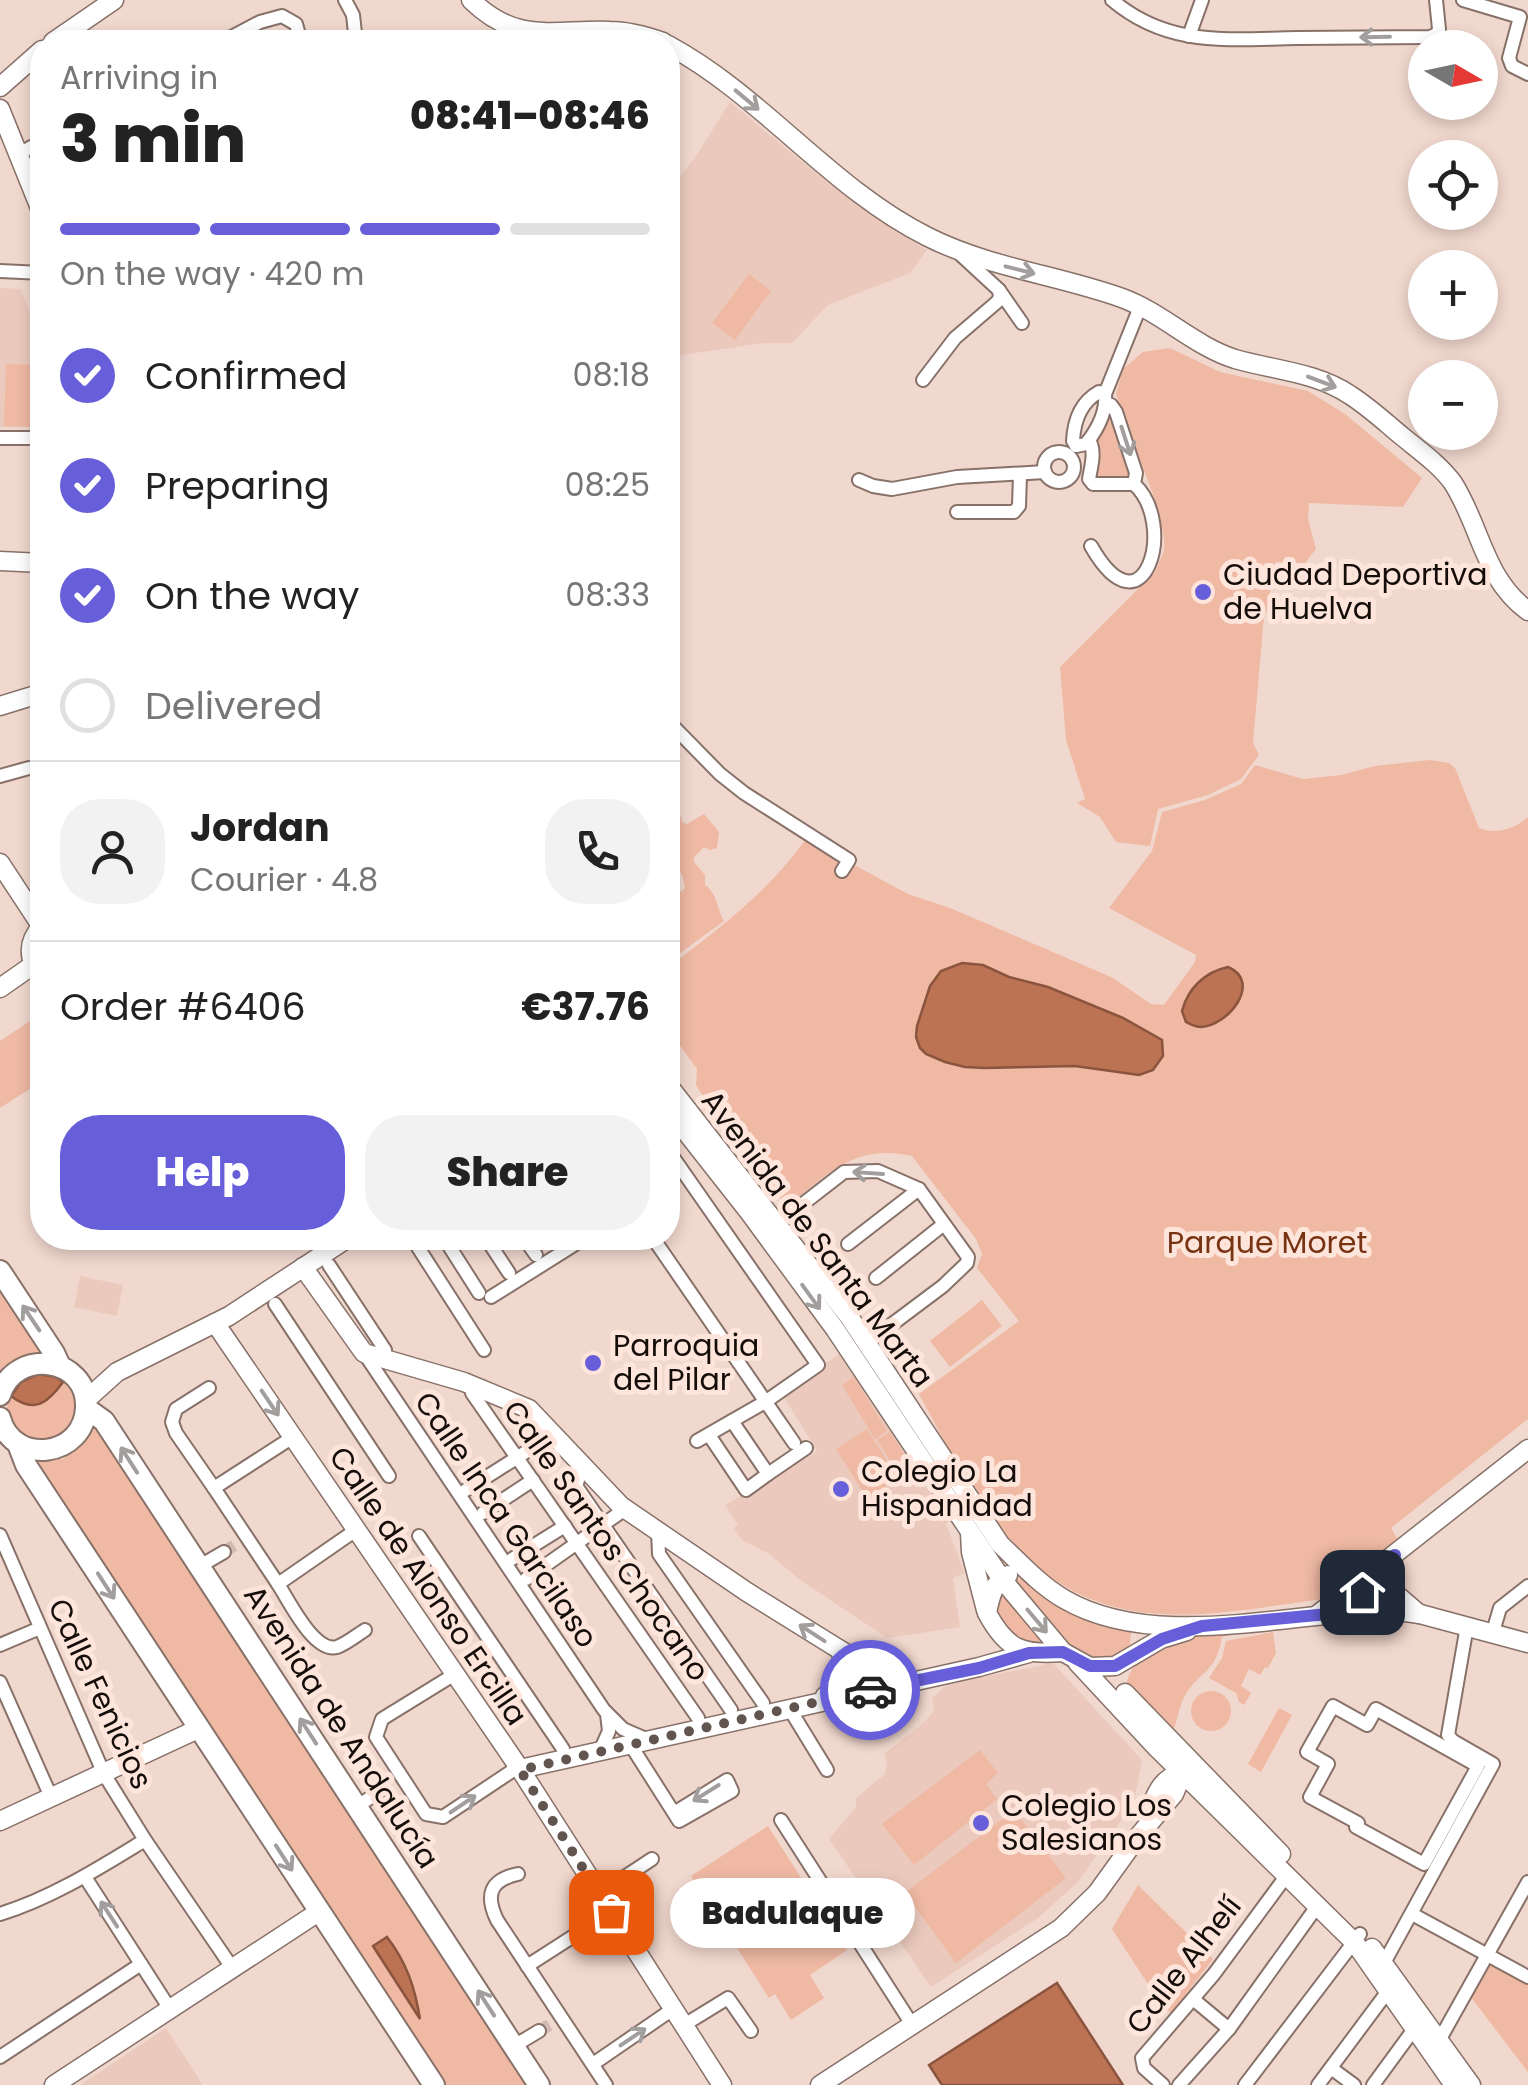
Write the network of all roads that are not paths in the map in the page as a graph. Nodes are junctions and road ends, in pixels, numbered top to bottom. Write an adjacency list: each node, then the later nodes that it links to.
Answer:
1 (114, 0): 9 (street)
2 (345, 0): 12 (street)
3 (471, 0): 13 (street)
4 (1112, 0): 14 (street)
5 (1202, 0): 14 (street)
6 (1436, 0): 14 (street, one-way to 14)
7 (1463, 0): 8 (street)
8 (1498, 5): 19 (street)
9 (69, 30)
10 (245, 30): 11 (street)
11 (298, 30)
12 (355, 30)
13 (526, 30)
14 (1189, 36)
15 (680, 52): 25 (street, one-way to 25)
16 (30, 60): 17 (street)
17 (20, 68): 18 (street); 20 (street)
18 (0, 72)
19 (1528, 74)
20 (0, 87)
21 (0, 109): 23 (street)
22 (30, 148): 23 (street)
23 (19, 154): 24 (street)
24 (30, 183)
25 (955, 250): 28 (street); 29 (street, one-way to 29)
26 (0, 271): 27 (street)
27 (30, 272)
28 (999, 290): 30 (street); 31 (street)
29 (1140, 306): 32 (street); 44 (street, one-way to 44)
30 (1022, 323)
31 (923, 380)
32 (1106, 399): 35 (street); 35 (street); 39 (street, one-way to 39)
33 (0, 438): 34 (street)
34 (30, 438)
35 (1078, 448): 36 (street); 36 (street); 39 (street)
36 (1045, 472): 37 (street)
37 (1020, 475): 38 (street); 40 (street)
38 (859, 480)
39 (1134, 484): 41 (street)
40 (957, 512)
41 (1091, 546)
42 (0, 561): 43 (street)
43 (30, 562)
44 (1528, 611)
45 (30, 697): 46 (street)
46 (0, 706)
47 (680, 733): 51 (street)
48 (30, 768): 49 (street)
49 (0, 776)
50 (0, 863): 52 (street)
51 (842, 871)
52 (30, 909)
53 (30, 974): 54 (street)
54 (0, 988)
55 (680, 1100): 59 (street, Avenida de Santa Marta)
56 (680, 1123): 110 (street, Avenida de Santa Marta, one-way to 110)
57 (680, 1166): 88 (street)
58 (918, 1188): 59 (street, one-way to 59); 60 (street); 61 (street)
59 (777, 1224): 77 (street, Avenida de Santa Marta)
60 (944, 1224): 74 (street); 77 (street)
61 (848, 1244)
62 (329, 1250): 71 (street)
63 (420, 1250): 79 (street)
64 (453, 1250): 67 (street)
65 (494, 1250): 73 (street)
66 (532, 1250): 69 (street)
67 (565, 1250)
68 (662, 1250): 88 (street)
69 (536, 1255)
70 (330, 1265): 78 (street)
71 (303, 1267): 76 (street); 80 (street)
72 (0, 1272): 82 (main road, one-way to 72)
73 (509, 1273)
74 (876, 1278)
75 (275, 1304): 99 (street)
76 (215, 1323): 83 (street); 93 (street, Calle de Alonso Ercilla, one-way to 93)
77 (867, 1343): 118 (street, Avenida de Santa Marta)
78 (385, 1350)
79 (484, 1350)
80 (364, 1353): 81 (street); 86 (street, Calle Inca Garcilaso)
81 (409, 1366): 86 (street); 109 (street)
82 (66, 1370): 83 (street); 87 (main road); 89 (main road)
83 (116, 1373): 89 (street); 91 (street)
84 (209, 1388): 102 (street)
85 (472, 1393): 97 (street, Calle Santos Chocano)
86 (392, 1394): 150 (street, Calle Inca Garcilaso)
87 (0, 1395)
88 (764, 1402): 92 (street); 98 (street)
89 (86, 1404): 91 (main road, Avenida de Andalucía); 94 (main road)
90 (0, 1418): 94 (main road)
91 (104, 1421): 117 (main road, Avenida de Andalucía, one-way to 91)
92 (732, 1421): 98 (street); 98 (street)
93 (293, 1437): 102 (street); 108 (street, Calle de Alonso Ercilla)
94 (10, 1441): 152 (main road, one-way to 152)
95 (543, 1441): 97 (street)
96 (1528, 1449): 115 (street)
97 (517, 1458): 100 (street, Calle Santos Chocano); 103 (street)
98 (768, 1474)
99 (389, 1476)
100 (533, 1480): 105 (street); 107 (street, Calle Santos Chocano)
101 (578, 1480): 106 (street)
102 (214, 1488): 123 (street)
103 (466, 1490)
104 (621, 1512): 106 (street)
105 (482, 1514)
106 (603, 1525): 113 (street); 149 (street)
107 (565, 1526): 113 (street, Calle Santos Chocano); 116 (street)
108 (356, 1530): 123 (street); 142 (street, Calle de Alonso Ercilla)
109 (658, 1531): 137 (street, one-way to 109); 147 (street)
110 (970, 1533): 121 (street, Avenida de Santa Marta); 128 (street)
111 (0, 1534): 133 (street, Calle Fenicios)
112 (419, 1536): 155 (street)
113 (577, 1543): 122 (street); 151 (street, Calle Santos Chocano)
114 (224, 1552): 117 (street)
115 (1395, 1555): 119 (street); 120 (street)
116 (512, 1558)
117 (200, 1566): 166 (main road, Avenida de Andalucía, one-way to 117)
118 (1028, 1570): 121 (street); 129 (street, Avenida de Santa Marta)
119 (1386, 1574): 125 (street); 126 (street)
120 (1366, 1575): 125 (street); 127 (street)
121 (1001, 1578): 128 (street); 140 (street, Avenida de Santa Marta, one-way to 140)
122 (526, 1579)
123 (278, 1584): 134 (street)
124 (1528, 1586): 130 (street)
125 (1370, 1610): 126 (street, Avenida de Santa Marta); 127 (street, Avenida de Santa Marta)
126 (1420, 1614): 132 (street, Avenida de Santa Marta)
127 (1316, 1615): 131 (street, Avenida de Santa Marta)
128 (992, 1622): 139 (street); 141 (street)
129 (1130, 1622): 131 (street, Avenida de Santa Marta); 138 (street)
130 (1495, 1624)
131 (1202, 1626): 138 (street, Avenida de Santa Marta)
132 (1466, 1626): 135 (street, Avenida de Santa Marta); 183 (street)
133 (40, 1628): 136 (street); 161 (street, Calle Fenicios)
134 (366, 1630)
135 (1528, 1643)
136 (0, 1645)
137 (841, 1652): 144 (street); 146 (street)
138 (1136, 1652): 140 (street, Avenida de Santa Marta); 145 (street)
139 (1029, 1653): 140 (street, Avenida de Santa Marta); 141 (street, Avenida de Santa Marta)
140 (1066, 1653): 156 (street)
141 (979, 1668): 144 (street, Avenida de Santa Marta)
142 (455, 1674): 159 (street, Calle de Alonso Ercilla); 159 (street, one-way to 159)
143 (0, 1682): 164 (street)
144 (895, 1684): 146 (street, Avenida de Santa Marta)
145 (1125, 1693): 162 (street); 165 (street)
146 (817, 1702): 148 (street, Avenida de Santa Marta)
147 (763, 1703)
148 (790, 1708): 153 (street, Avenida de Santa Marta); 160 (street)
149 (731, 1710)
150 (608, 1714): 153 (street, Calle Inca Garcilaso); 157 (street)
151 (698, 1718)
152 (200, 1728): 161 (street); 180 (main road, one-way to 180)
153 (649, 1740): 154 (street, Avenida de Santa Marta)
154 (630, 1744): 157 (street, Avenida de Santa Marta); 168 (street)
155 (563, 1748)
156 (1157, 1748): 162 (street); 167 (street)
157 (600, 1751): 159 (street, Avenida de Santa Marta)
158 (1478, 1766): 158 (street)
159 (519, 1768): 178 (street, Calle de Alonso Ercilla)
160 (827, 1770)
161 (104, 1774): 164 (street); 171 (street, Calle Fenicios)
162 (1190, 1779): 165 (street); 167 (street); 172 (street); 175 (street)
163 (380, 1791): 166 (street)
164 (51, 1797): 169 (street)
165 (1228, 1798): 184 (street)
166 (358, 1806): 200 (main road, Avenida de Andalucía, one-way to 166)
167 (1151, 1806): 172 (street)
168 (674, 1813)
169 (0, 1820)
170 (781, 1820): 195 (street)
171 (146, 1840): 176 (street); 189 (street, Calle Fenicios)
172 (1136, 1840): 195 (street)
173 (652, 1859): 178 (street)
174 (518, 1874): 188 (street)
175 (1287, 1875): 179 (street); 192 (street, Calle Alhelí)
176 (85, 1877): 182 (street); 187 (street, one-way to 176)
177 (1528, 1882): 185 (street)
178 (599, 1894): 181 (street, Calle de Alonso Ercilla)
179 (1318, 1905): 184 (street); 196 (street)
180 (320, 1911): 189 (street); 206 (main road)
181 (611, 1912): 188 (street); 194 (street, Calle de Alonso Ercilla)
182 (0, 1914)
183 (1412, 1914): 185 (street); 186 (street)
184 (1358, 1939): 186 (street); 191 (street); 213 (street)
185 (1488, 1955): 190 (street); 201 (street)
186 (1384, 1963): 201 (street)
187 (141, 1964): 193 (street); 202 (street)
188 (528, 1966): 203 (street)
189 (233, 1969): 193 (street)
190 (1528, 1977)
191 (1388, 1990): 197 (street); 204 (street)
192 (1193, 1999): 196 (street); 211 (street, Calle Alhelí)
193 (170, 2010): 205 (street)
194 (678, 2017): 199 (street); 203 (street, one-way to 194); 209 (street, Calle de Alonso Ercilla)
195 (913, 2026): 210 (street)
196 (1229, 2029): 212 (street)
197 (1414, 2029): 201 (street); 216 (street)
198 (539, 2031): 200 (street)
199 (751, 2031)
200 (514, 2046): 207 (main road, Avenida de Andalucía)
201 (1436, 2046): 217 (street); 218 (street)
202 (0, 2057)
203 (593, 2064): 208 (street)
204 (1331, 2068): 214 (street); 215 (street)
205 (54, 2085)
206 (434, 2085)
207 (539, 2085)
208 (606, 2085)
209 (722, 2085)
210 (820, 2085)
211 (1163, 2085)
212 (1180, 2085)
213 (1245, 2085)
214 (1318, 2085)
215 (1354, 2085)
216 (1373, 2085)
217 (1454, 2085)
218 (1471, 2085)

